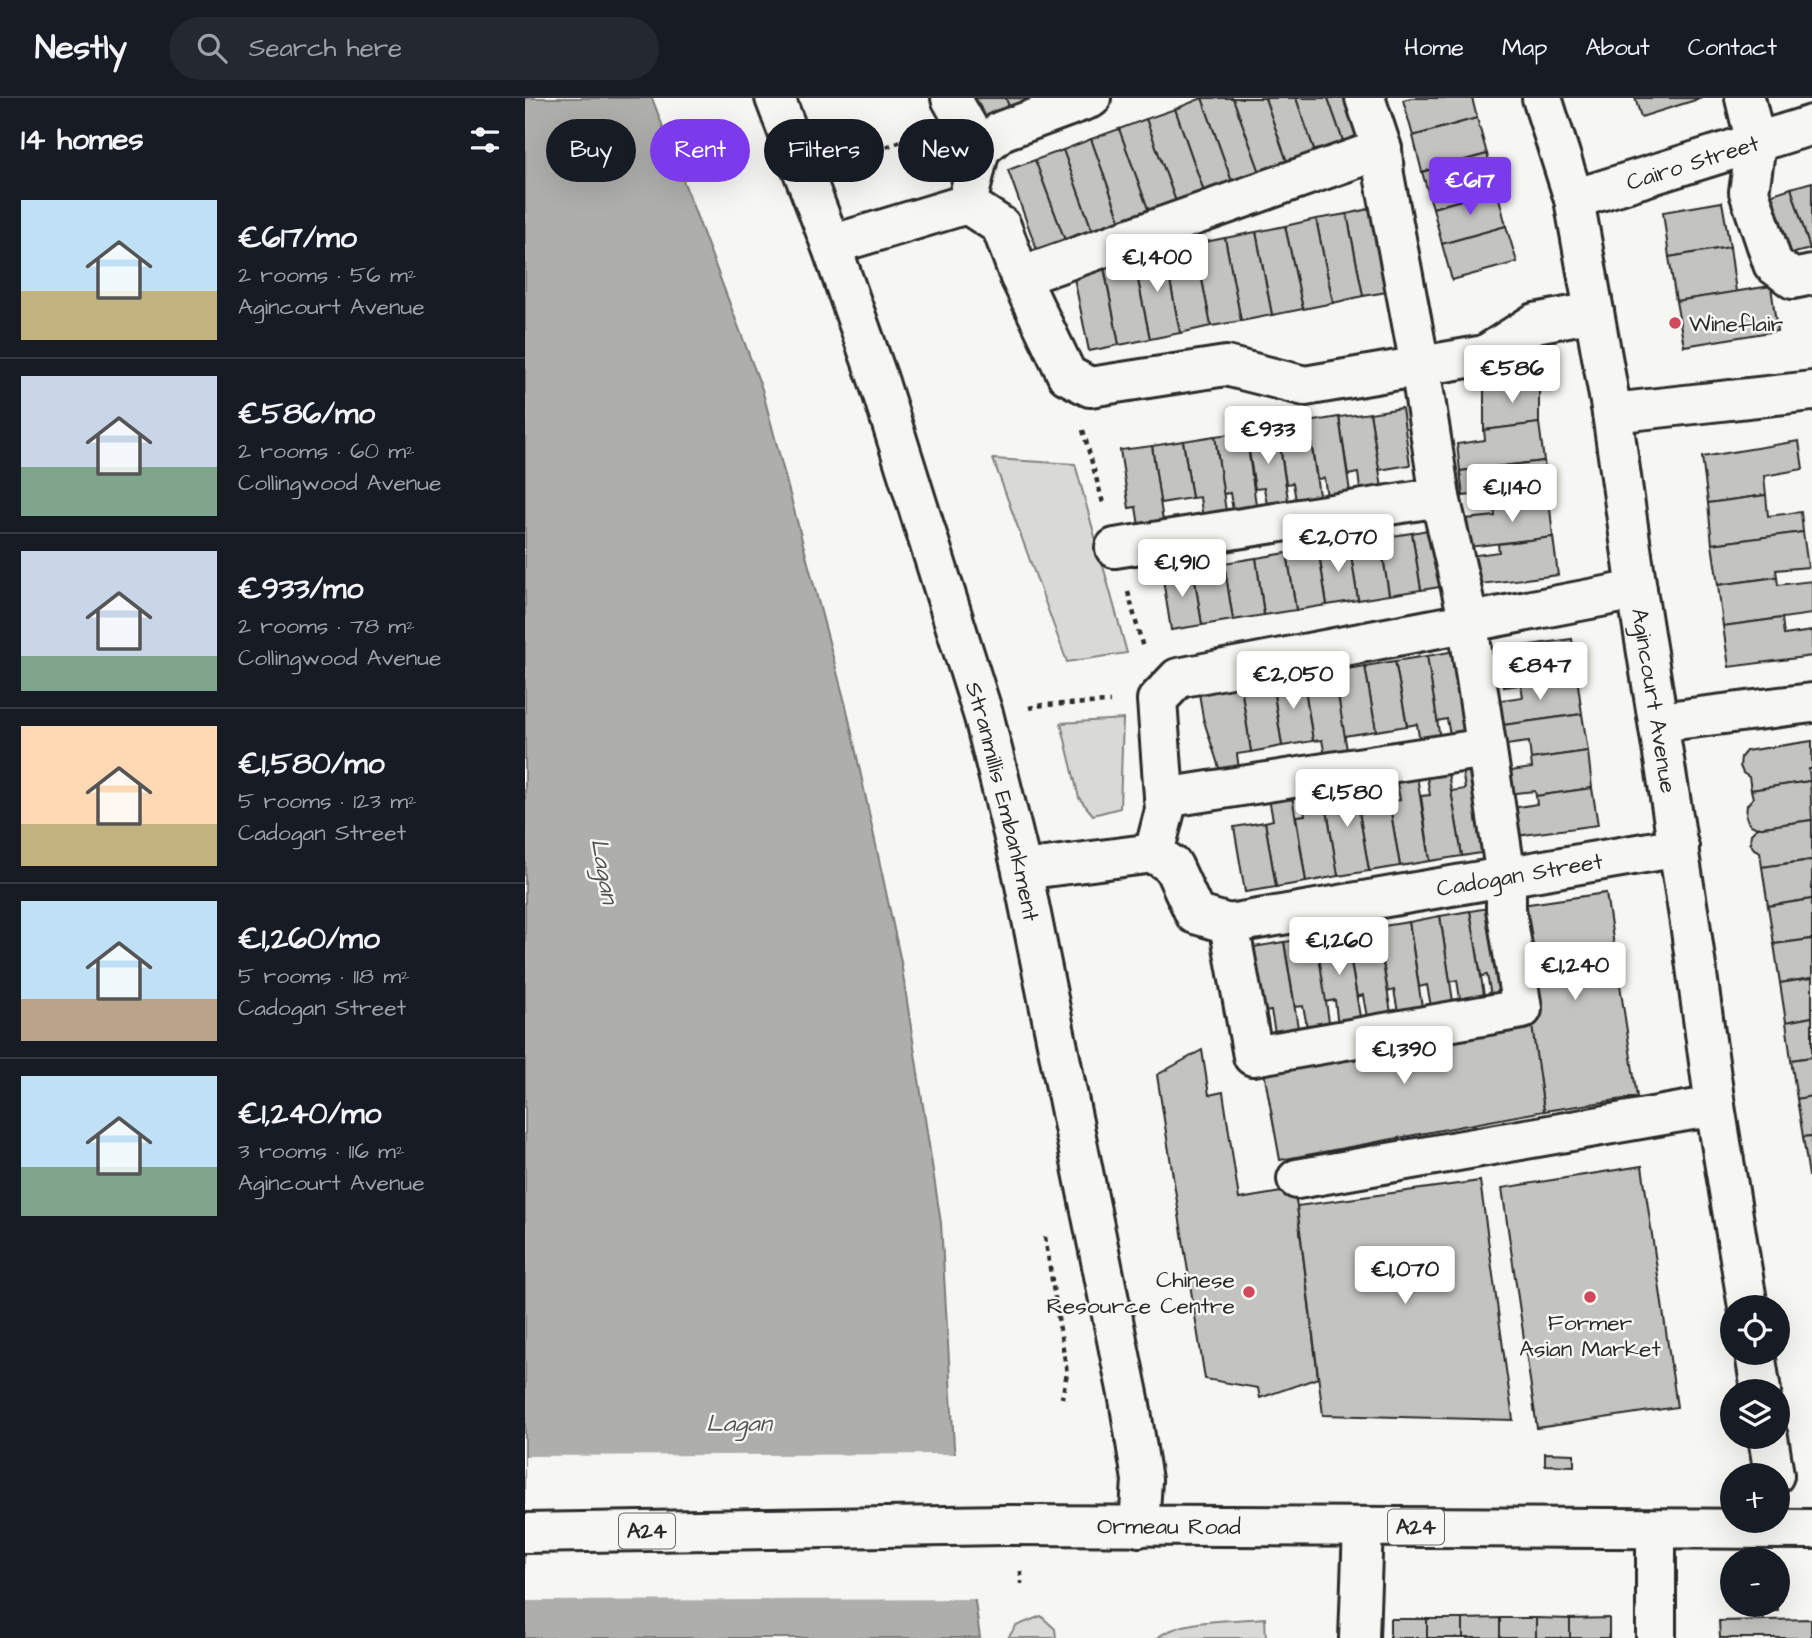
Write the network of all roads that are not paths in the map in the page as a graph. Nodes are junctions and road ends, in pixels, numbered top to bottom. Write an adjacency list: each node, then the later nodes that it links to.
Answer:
1 (775, 98): 13 (street, Stranmillis Embankment)
2 (1091, 98): 7 (street)
3 (1365, 98): 9 (street)
4 (1542, 98): 11 (street, Agincourt Avenue)
5 (1745, 98): 8 (street)
6 (1812, 125): 8 (street, Cairo Street)
7 (994, 129)
8 (1756, 144): 11 (street, Cairo Street); 14 (street)
9 (1382, 149): 15 (street); 17 (street)
10 (966, 182): 12 (street)
11 (1574, 199): 16 (street, Agincourt Avenue)
12 (967, 204): 13 (street); 15 (street)
13 (831, 245): 30 (street, Stranmillis Embankment)
14 (1812, 275)
15 (1020, 277): 17 (street)
16 (1594, 312): 17 (street); 19 (street, Agincourt Avenue)
17 (1420, 366): 20 (street)
18 (1812, 391): 19 (street)
19 (1612, 413): 22 (street, Agincourt Avenue)
20 (1440, 496): 21 (street); 23 (street)
21 (1115, 548)
22 (1637, 590): 23 (street); 25 (street, Agincourt Avenue)
23 (1467, 624): 26 (street); 27 (street)
24 (1812, 703): 25 (street)
25 (1659, 722): 28 (street, Agincourt Avenue)
26 (1486, 748): 27 (street); 31 (street)
27 (1164, 798): 29 (street)
28 (1679, 847): 31 (street, Cadogan Street); 33 (street, Agincourt Avenue)
29 (1154, 853): 30 (street); 32 (street, Cadogan Street)
30 (1022, 870): 36 (street, Stranmillis Embankment)
31 (1506, 877): 32 (street, Cadogan Street); 32 (street)
32 (1229, 924)
33 (1715, 1106): 34 (street); 35 (street, Agincourt Avenue)
34 (1297, 1179)
35 (1746, 1295)
36 (1139, 1527): 37 (street, Ormeau Road / A24); 40 (street, Ormeau Road / A24)
37 (1363, 1527): 39 (street, Ormeau Road / A24); 41 (street)
38 (1720, 1528): 39 (street, Ormeau Road / A24)
39 (1656, 1529): 42 (street)
40 (525, 1533)
41 (1359, 1638)
42 (1656, 1638)

